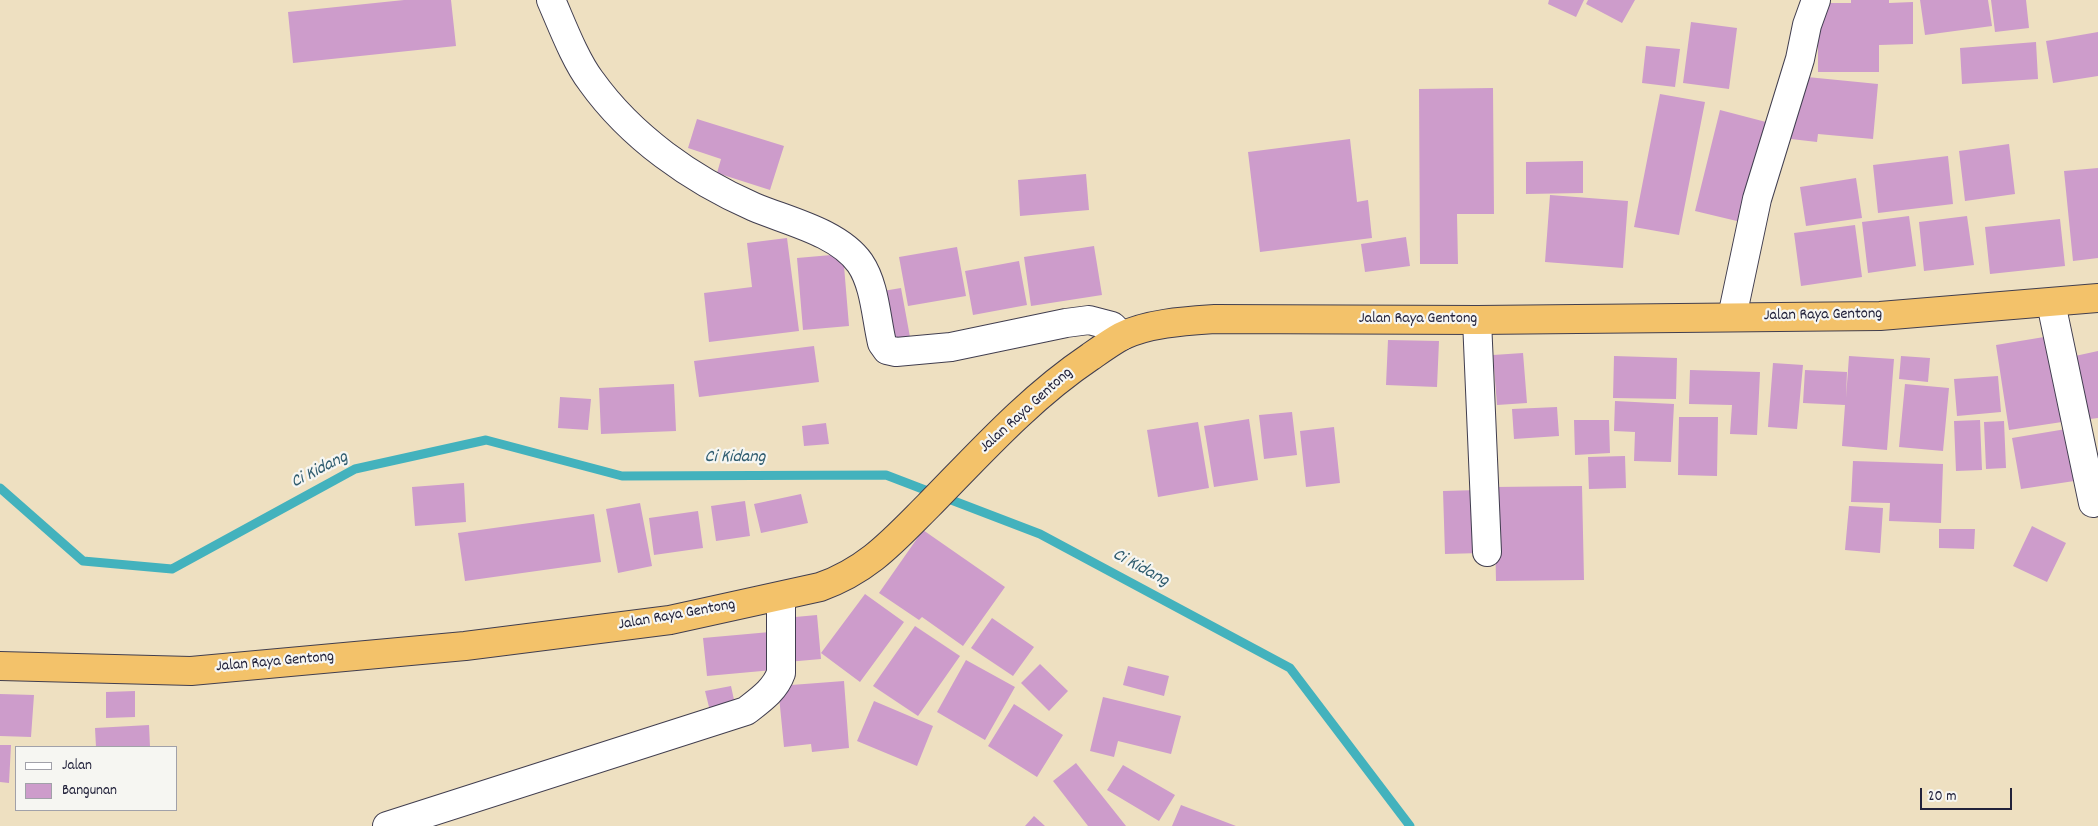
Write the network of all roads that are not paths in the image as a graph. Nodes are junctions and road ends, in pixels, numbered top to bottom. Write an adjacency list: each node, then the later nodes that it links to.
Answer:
1 (551, 0): 7 (street)
2 (1816, 0): 5 (street)
3 (2098, 298): 4 (highway, Jalan Raya Gentong)
4 (2051, 303): 5 (highway, Jalan Raya Gentong); 8 (street)
5 (1732, 317): 6 (highway, Jalan Raya Gentong)
6 (1477, 320): 7 (highway, Jalan Raya Gentong); 9 (street)
7 (1122, 336): 10 (highway, Jalan Raya Gentong)
8 (2093, 503)
9 (1487, 552)
10 (781, 597): 11 (highway, Jalan Raya Gentong); 12 (street)
11 (0, 666)
12 (387, 826)

